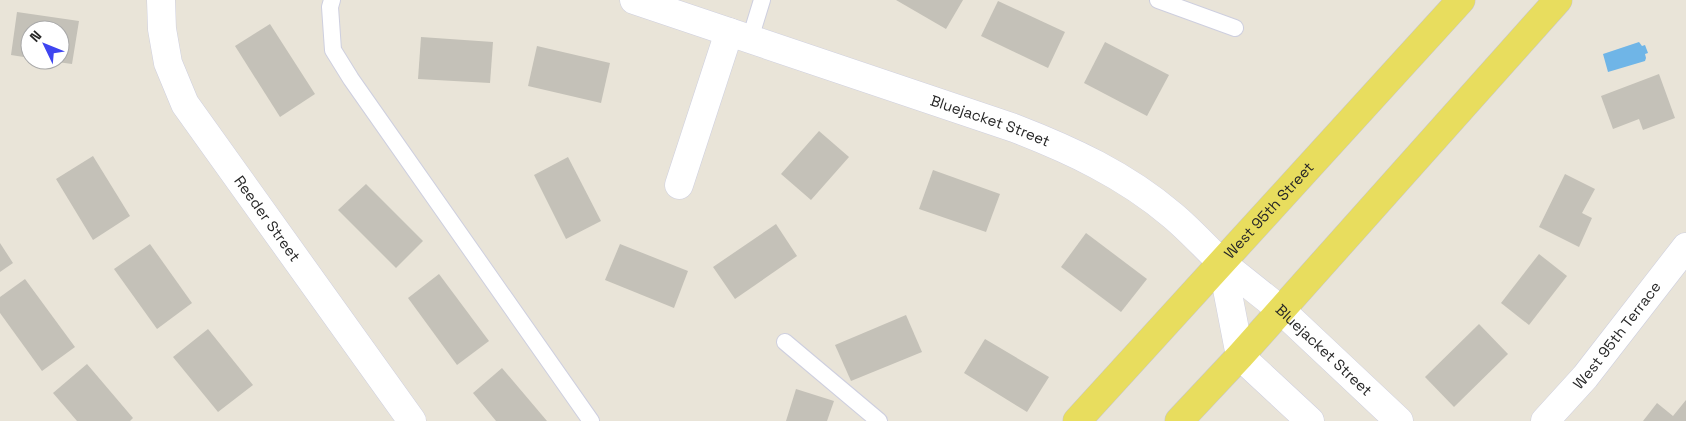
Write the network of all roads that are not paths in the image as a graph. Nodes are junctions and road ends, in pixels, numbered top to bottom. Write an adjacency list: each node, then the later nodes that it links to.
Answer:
1 (160, 0): 16 (street, Reeder Street)
2 (332, 0): 17 (lane)
3 (634, 0): 9 (street, Bluejacket Street)
4 (762, 0): 9 (lane)
5 (1158, 0): 8 (lane)
6 (1462, 0): 12 (main road, West 95th Street)
7 (1558, 0): 13 (main road)
8 (1235, 28)
9 (740, 35): 10 (street); 12 (street, Bluejacket Street)
10 (679, 185)
11 (1686, 248): 23 (street, West 95th Terrace)
12 (1222, 263): 13 (street, Bluejacket Street); 15 (street); 19 (main road, West 95th Street)
13 (1281, 310): 15 (main road); 22 (street, Bluejacket Street)
14 (785, 342): 18 (lane)
15 (1240, 356): 20 (main road); 21 (street)
16 (412, 421)
17 (591, 421)
18 (879, 421)
19 (1077, 421)
20 (1179, 421)
21 (1310, 421)
22 (1399, 421)
23 (1545, 421)

